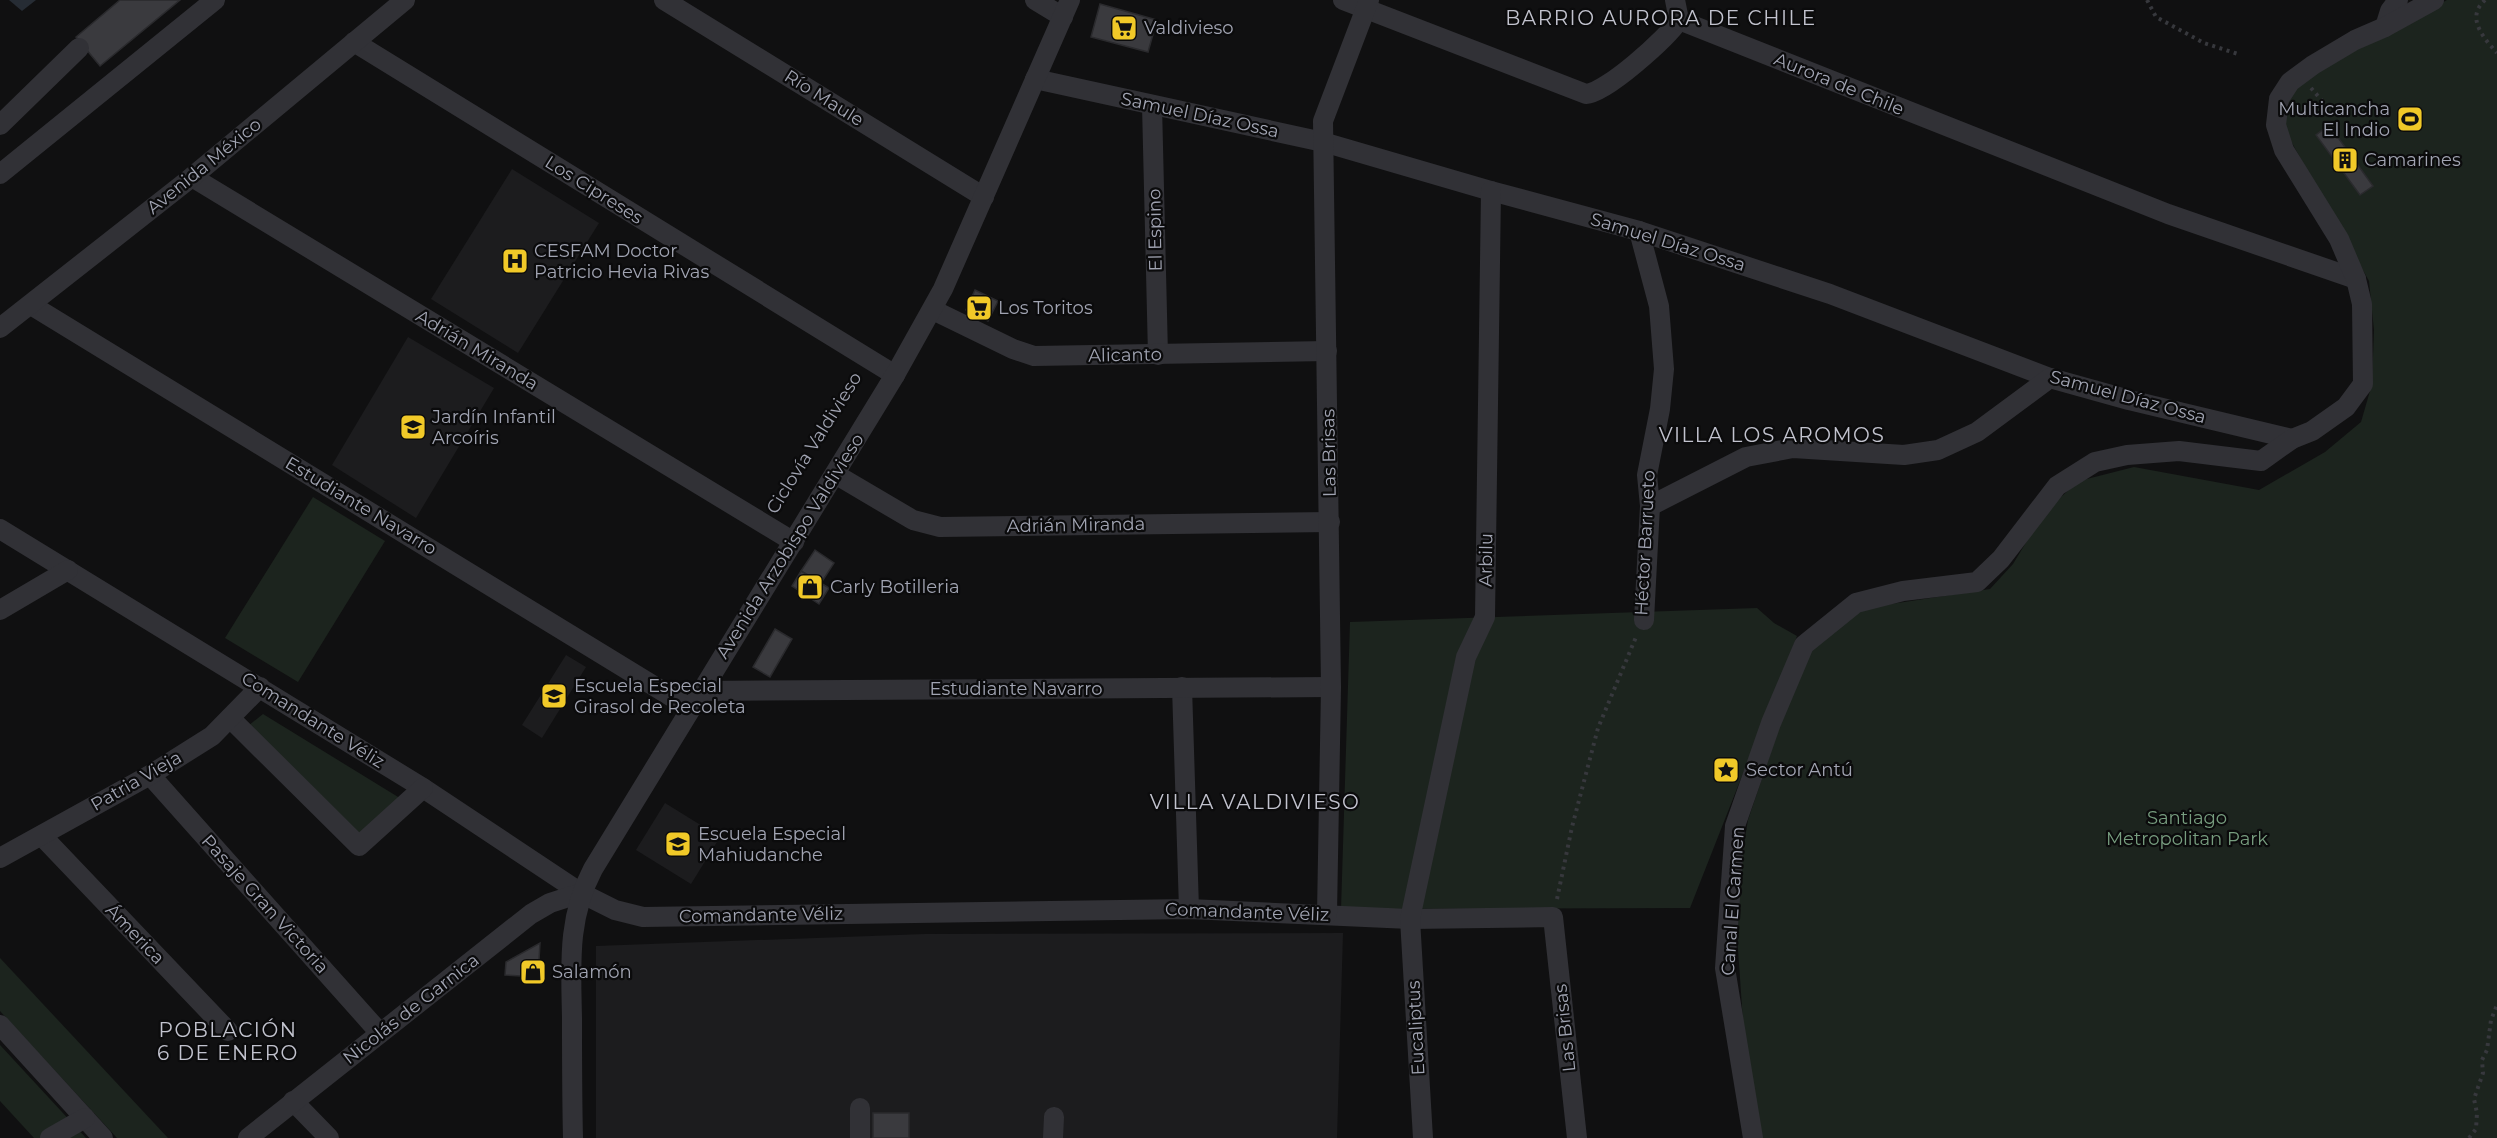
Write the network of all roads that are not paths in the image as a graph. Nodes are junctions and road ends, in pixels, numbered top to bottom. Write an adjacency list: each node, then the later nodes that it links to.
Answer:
1 (215, 0): 19 (street)
2 (405, 0): 13 (street, Avenida México)
3 (664, 0): 22 (street, Río Maule)
4 (1035, 0): 10 (street)
5 (1343, 0): 9 (street)
6 (1675, 0): 11 (street)
7 (2398, 0): 12 (street)
8 (2434, 0): 12 (street, Canal El Carmen)
9 (1368, 4): 11 (street); 18 (street, Las Brisas)
10 (1067, 9): 15 (street, Avenida Arzobispo Valdivieso)
11 (1679, 20): 24 (street, Aurora de Chile)
12 (2385, 27): 24 (street, Canal El Carmen)
13 (354, 42): 20 (street, Avenida México); 30 (street, Los Cipreses)
14 (79, 48): 17 (street)
15 (1035, 79): 16 (street, Samuel Díaz Ossa); 22 (street, Avenida Arzobispo Valdivieso)
16 (1152, 105): 18 (street, Samuel Díaz Ossa); 29 (street, El Espino)
17 (0, 125)
18 (1323, 142): 21 (street, Samuel Díaz Ossa); 28 (street, Las Brisas)
19 (0, 174)
20 (192, 177): 25 (street, Avenida México); 37 (street, Adrián Miranda)
21 (1491, 191): 23 (street, Samuel Díaz Ossa); 54 (street, Arbilu)
22 (984, 197): 26 (street, Avenida Arzobispo Valdivieso)
23 (1639, 231): 31 (street, Samuel Díaz Ossa); 34 (street, Héctor Barrueto)
24 (2356, 279): 32 (street, Canal El Carmen)
25 (31, 304): 27 (street, Avenida México); 44 (street, Estudiante Navarro)
26 (933, 310): 29 (street, Alicanto); 30 (street, Avenida Arzobispo Valdivieso)
27 (0, 328)
28 (1327, 351): 29 (street, Alicanto); 35 (street, Las Brisas)
29 (1158, 354)
30 (895, 375): 33 (street, Avenida Arzobispo Valdivieso)
31 (2050, 378): 32 (street, Samuel Díaz Ossa); 34 (street)
32 (2292, 439): 71 (street, Canal El Carmen)
33 (835, 474): 35 (street, Adrián Miranda); 37 (street, Avenida Arzobispo Valdivieso)
34 (1650, 506): 40 (street, Héctor Barrueto)
35 (1330, 522): 43 (street, Las Brisas)
36 (0, 529): 38 (street, Comandante Véliz)
37 (794, 542): 44 (street, Avenida Arzobispo Valdivieso)
38 (68, 570): 39 (street); 41 (street, Comandante Véliz)
39 (0, 610)
40 (1644, 620)
41 (260, 687): 45 (street, Patria Vieja); 47 (street, Comandante Véliz)
42 (1182, 687): 43 (street, Estudiante Navarro); 44 (street, Estudiante Navarro); 51 (street)
43 (1331, 687): 52 (street, Las Brisas)
44 (695, 700): 50 (street, Avenida Arzobispo Valdivieso)
45 (230, 718): 46 (street, Patria Vieja); 47 (street)
46 (150, 775): 48 (street, Patria Vieja); 57 (street, Pasaje Gran Victoria)
47 (423, 788): 50 (street, Comandante Véliz)
48 (42, 836): 49 (street, Patria Vieja); 56 (street, Ámerica)
49 (0, 858)
50 (582, 892): 51 (street, Comandante Véliz); 57 (street, Nicolás de Garnica); 66 (street, Avenida Arzobispo Valdivieso)
51 (1189, 909): 52 (street, Comandante Véliz)
52 (1327, 914): 54 (street, Comandante Véliz)
53 (1553, 917): 54 (street, Comandante Véliz); 70 (street, Las Brisas)
54 (1410, 919): 69 (street, Eucaliptus)
55 (1, 1028): 61 (street)
56 (228, 1031)
57 (380, 1033): 58 (street, Nicolás de Garnica)
58 (293, 1101): 64 (street, Nicolás de Garnica); 65 (street)
59 (860, 1108): 67 (street)
60 (1054, 1117): 68 (street)
61 (85, 1118): 62 (street); 63 (street)
62 (50, 1138)
63 (103, 1138)
64 (248, 1138)
65 (329, 1138)
66 (573, 1138)
67 (860, 1138)
68 (1053, 1138)
69 (1423, 1138)
70 (1577, 1138)
71 (1753, 1138)

